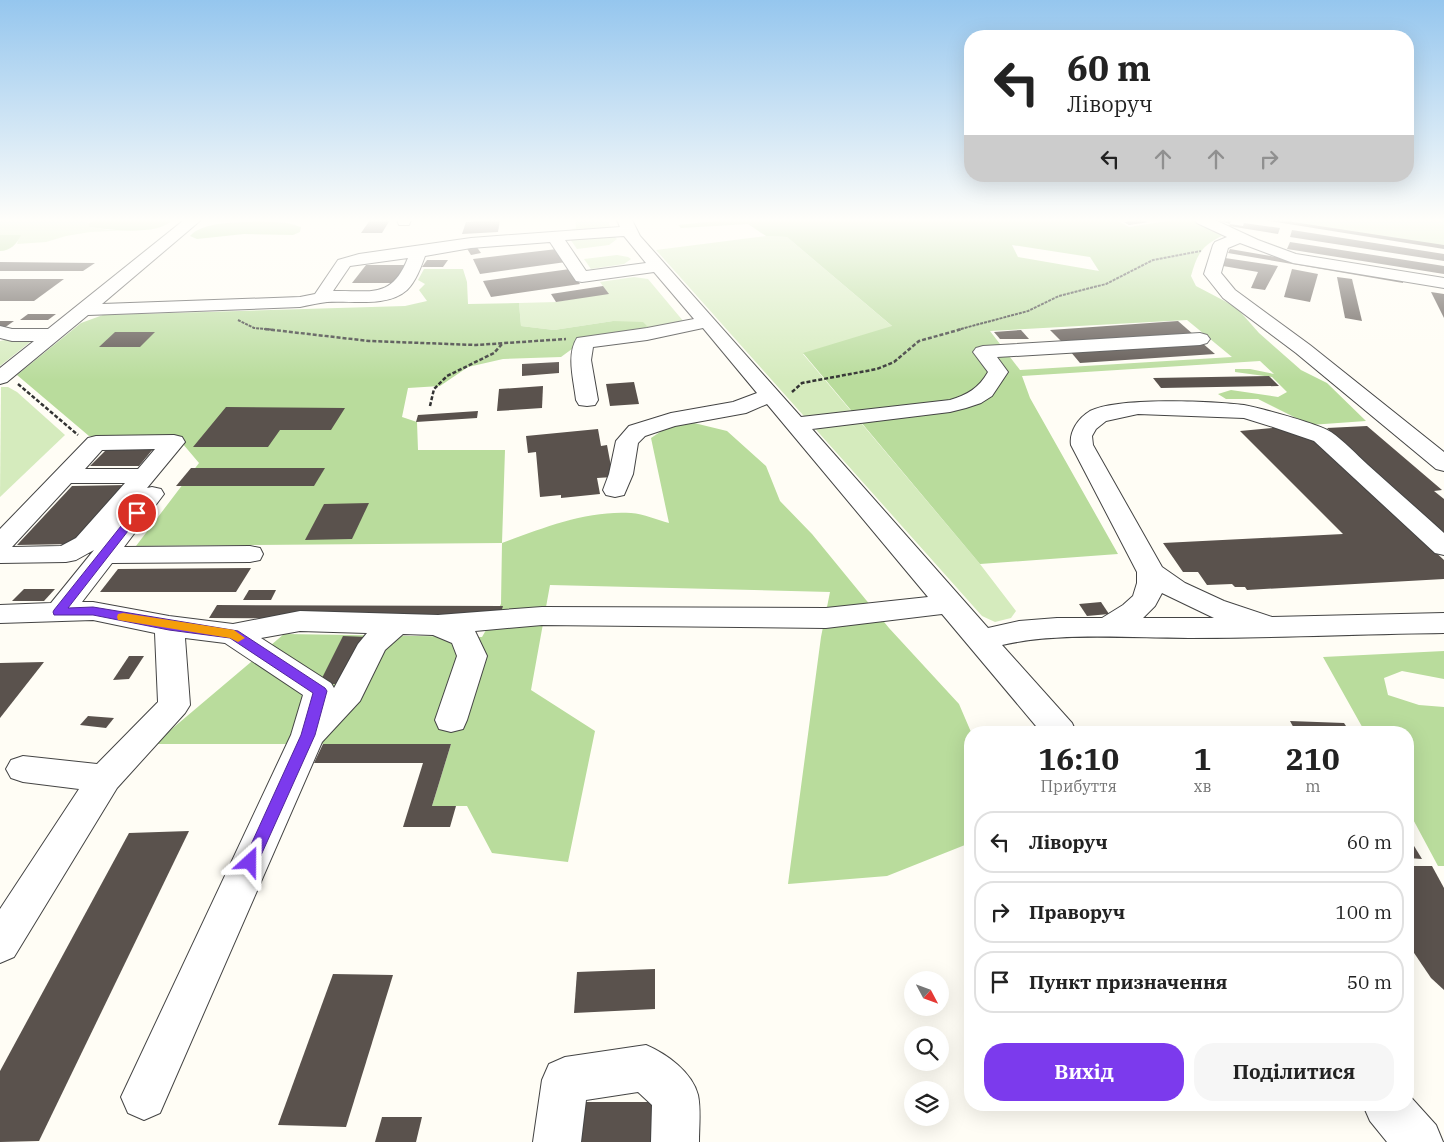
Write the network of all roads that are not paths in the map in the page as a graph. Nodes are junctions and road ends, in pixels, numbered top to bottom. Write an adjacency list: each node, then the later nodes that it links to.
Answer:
1 (130, 273): 11 (street)
2 (337, 273): 10 (street)
3 (408, 273): 10 (street)
4 (581, 273): 5 (street)
5 (608, 273)
6 (664, 273): 12 (street)
7 (1212, 273): 20 (street)
8 (1385, 273): 9 (street)
9 (1444, 283)
10 (329, 297): 11 (street)
11 (86, 310): 14 (street)
12 (707, 322): 17 (street); 18 (street)
13 (0, 332): 14 (street)
14 (54, 335): 16 (street)
15 (1200, 339): 19 (street)
16 (7, 380)
17 (587, 400)
18 (774, 400): 19 (street); 25 (street)
19 (794, 424): 32 (street)
20 (1433, 449): 21 (street)
21 (1444, 464)
22 (170, 472): 30 (street)
23 (64, 476): 24 (street); 24 (street); 26 (street)
24 (144, 476): 29 (street)
25 (615, 490)
26 (0, 544)
27 (1444, 547): 31 (street)
28 (250, 554): 30 (street)
29 (0, 555)
30 (104, 555): 33 (street)
31 (1151, 572): 39 (street); 40 (street)
32 (948, 604): 37 (street); 42 (street)
33 (59, 612): 34 (street); 38 (street)
34 (0, 614)
35 (1444, 623): 39 (street)
36 (396, 624): 37 (street); 41 (street); 45 (street)
37 (438, 625): 43 (street)
38 (169, 626): 41 (street); 47 (street)
39 (1269, 626): 40 (street)
40 (1108, 628): 42 (street)
41 (234, 634): 45 (street)
42 (980, 640): 44 (street)
43 (451, 720)
44 (1055, 726)
45 (308, 735): 49 (street)
46 (23, 768): 47 (street)
47 (105, 778): 48 (street)
48 (0, 944)
49 (144, 1097)
50 (1391, 1111): 53 (street)
51 (557, 1142): 52 (street)
52 (675, 1142)
53 (1419, 1142)

